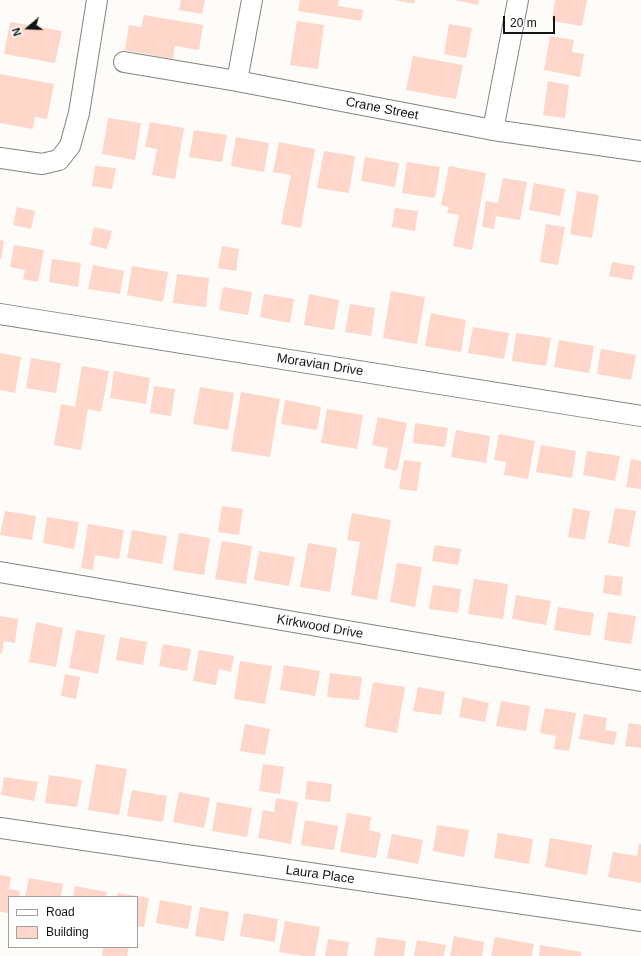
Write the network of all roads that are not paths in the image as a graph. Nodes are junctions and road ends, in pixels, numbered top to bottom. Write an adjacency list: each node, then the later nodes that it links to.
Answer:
1 (97, 0): 8 (street)
2 (252, 0): 5 (street)
3 (518, 0): 6 (street)
4 (124, 62): 5 (street, Crane Street)
5 (237, 80): 6 (street, Crane Street)
6 (493, 130): 7 (street, Crane Street)
7 (641, 151)
8 (0, 158)
9 (0, 314): 10 (street, Moravian Drive)
10 (641, 416)
11 (0, 572): 12 (street, Kirkwood Drive)
12 (641, 681)
13 (0, 828): 14 (street, Laura Place)
14 (641, 921)

